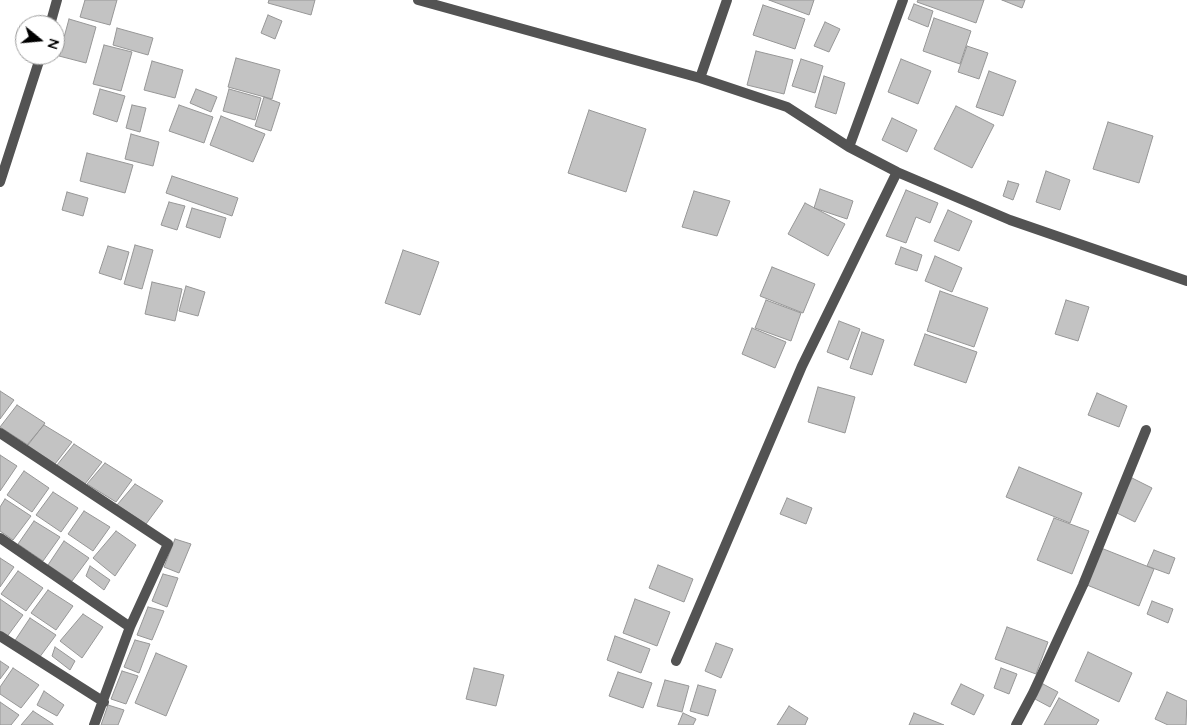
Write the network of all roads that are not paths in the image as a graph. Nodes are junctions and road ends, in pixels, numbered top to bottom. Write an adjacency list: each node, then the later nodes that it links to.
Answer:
1 (57, 0): 5 (street)
2 (418, 0): 7 (street)
3 (727, 0): 7 (street)
4 (903, 0): 8 (street)
5 (53, 15)
6 (38, 65): 10 (street)
7 (700, 78): 8 (street)
8 (848, 147): 9 (street)
9 (897, 172): 11 (street); 17 (street)
10 (0, 182)
11 (1187, 281)
12 (1146, 430): 20 (street)
13 (0, 433): 15 (street)
14 (0, 538): 15 (street)
15 (130, 627): 18 (street)
16 (0, 636): 18 (street)
17 (676, 661)
18 (104, 702): 19 (street)
19 (94, 725)
20 (1016, 725)

